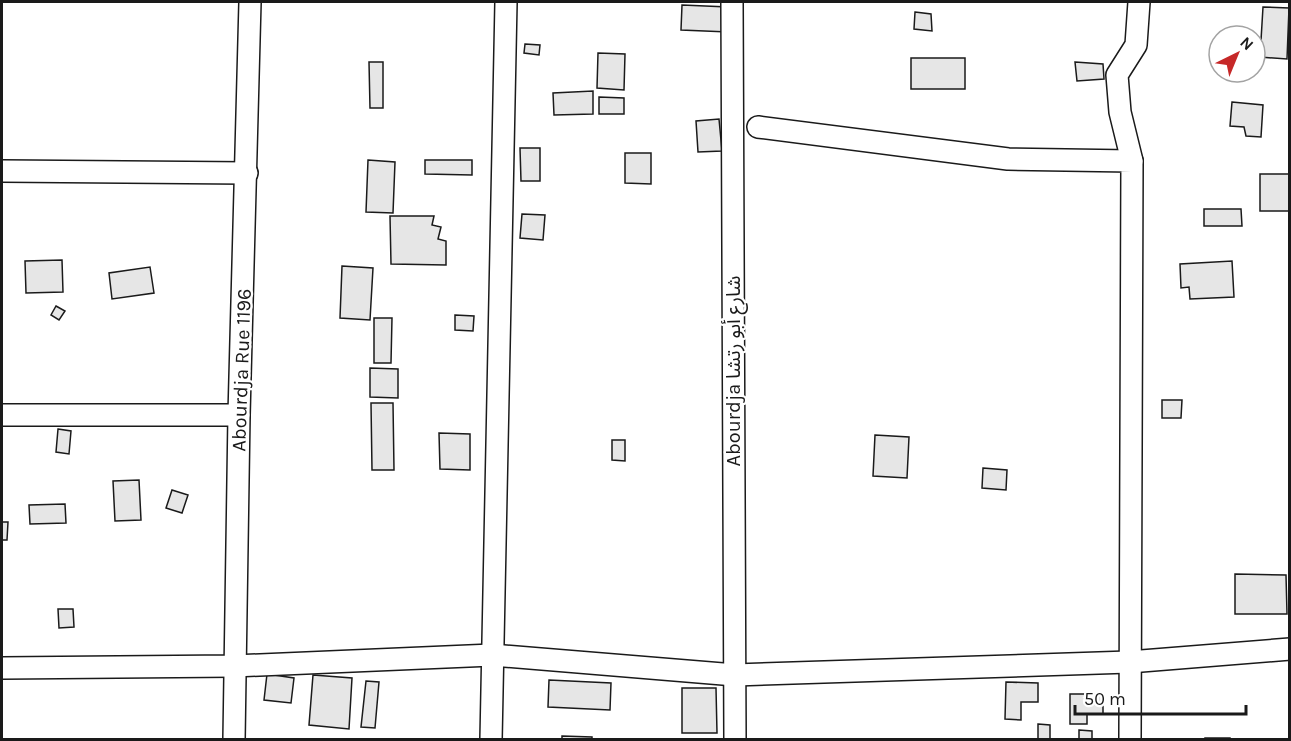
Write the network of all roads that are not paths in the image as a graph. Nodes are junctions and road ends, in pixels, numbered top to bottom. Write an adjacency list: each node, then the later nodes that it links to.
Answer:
1 (250, 2): 8 (street, Abourdja Rue 1196)
2 (507, 2): 12 (street)
3 (732, 2): 16 (street, Abourdja شارع أبو رتشا)
4 (1139, 2): 6 (street)
5 (758, 127): 6 (street)
6 (1132, 160): 13 (street)
7 (2, 171): 8 (street)
8 (248, 173): 10 (street, Abourdja Rue 1196)
9 (2, 415): 10 (street)
10 (239, 415): 14 (street, Abourdja Rue 1196)
11 (1290, 649): 13 (street)
12 (492, 655): 14 (street); 16 (street); 18 (street)
13 (1129, 662): 16 (street); 20 (street)
14 (234, 666): 15 (street); 17 (street, Abourdja Rue 1196)
15 (2, 668)
16 (735, 675): 19 (street, Abourdja شارع أبو رتشا)
17 (234, 740)
18 (491, 740)
19 (735, 740)
20 (1130, 740)

